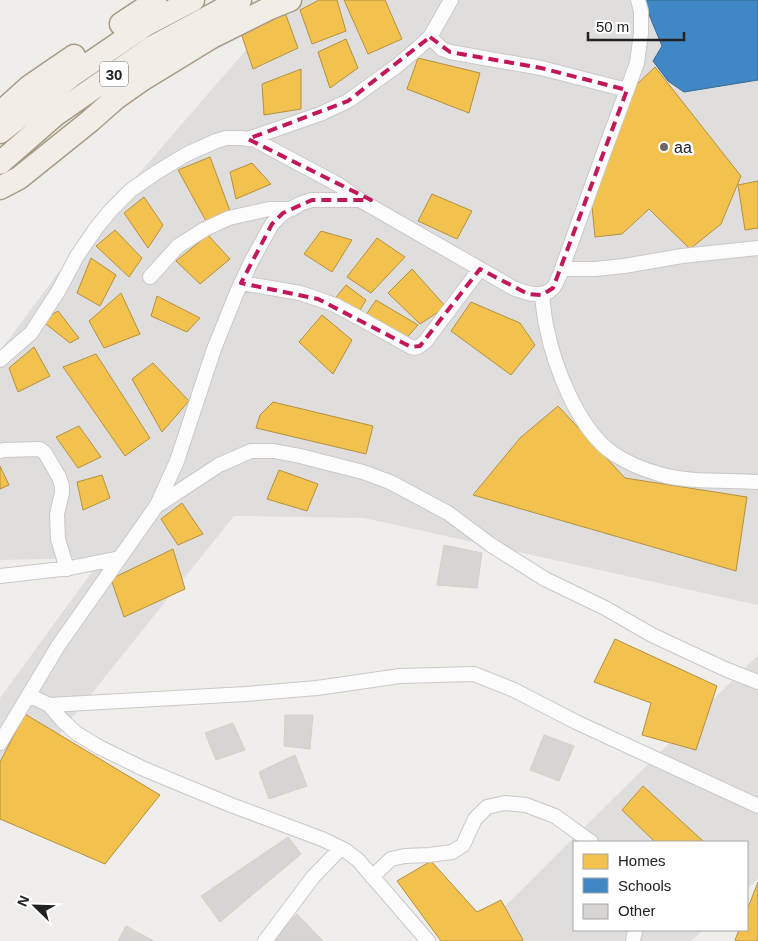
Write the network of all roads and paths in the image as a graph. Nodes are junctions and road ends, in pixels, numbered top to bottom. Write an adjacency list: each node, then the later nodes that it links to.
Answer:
1 (154, 0): 9 (main road)
2 (193, 0): 10 (main road, 30)
3 (240, 0): 12 (main road, 30)
4 (290, 0): 13 (main road)
5 (450, 0): 7 (street)
6 (638, 0): 8 (street)
7 (430, 37): 8 (street); 11 (street)
8 (627, 90): 18 (street)
9 (0, 113)
10 (0, 132)
11 (248, 139): 14 (street); 22 (street)
12 (0, 163)
13 (0, 188)
14 (360, 200): 15 (street); 17 (street)
15 (292, 209): 19 (street); 20 (street)
16 (758, 248): 18 (street)
17 (480, 269): 20 (street); 21 (street)
18 (562, 269): 21 (street)
19 (150, 277)
20 (241, 283): 25 (street)
21 (542, 294): 24 (street)
22 (0, 360)
23 (0, 452): 27 (street)
24 (758, 482)
25 (157, 505): 26 (street); 29 (street)
26 (120, 558): 27 (street); 30 (street)
27 (67, 568): 28 (street)
28 (0, 576)
29 (758, 682)
30 (29, 695): 31 (street); 32 (street)
31 (50, 706): 33 (street); 35 (street)
32 (0, 743)
33 (758, 806)
34 (590, 841): 36 (street)
35 (341, 848): 36 (street); 37 (street)
36 (372, 877): 38 (street)
37 (265, 941)
38 (428, 941)

